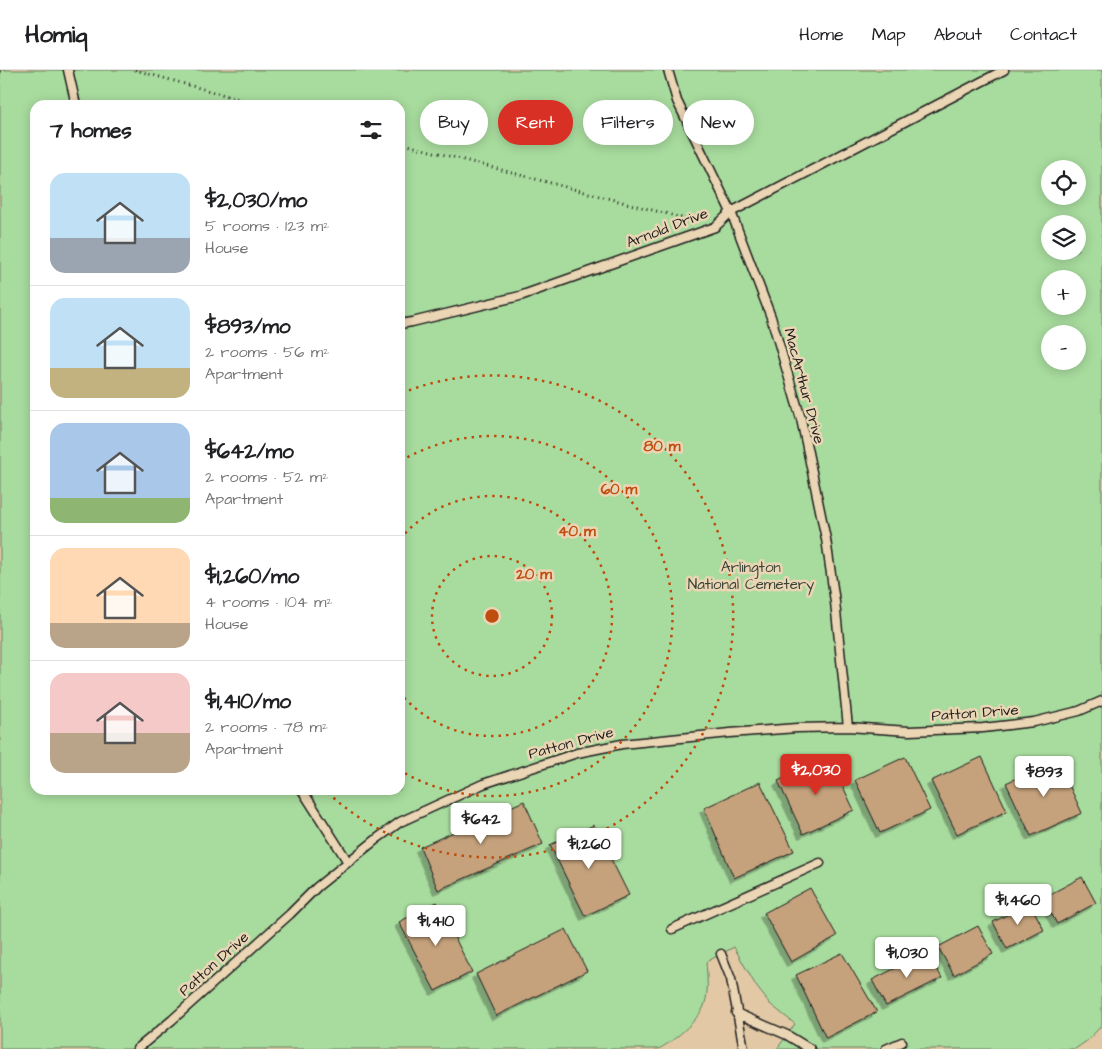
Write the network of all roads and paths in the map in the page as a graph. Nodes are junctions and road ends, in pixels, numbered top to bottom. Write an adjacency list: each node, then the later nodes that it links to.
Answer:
1 (5, 70): 6 (path)
2 (68, 70): 7 (lane)
3 (135, 70): 8 (path)
4 (668, 70): 10 (lane, MacArthur Drive)
5 (1004, 70): 10 (lane, Arnold Drive)
6 (0, 72)
7 (75, 100)
8 (242, 100)
9 (405, 144): 11 (path)
10 (731, 212): 11 (lane, Arnold Drive); 14 (lane, MacArthur Drive)
11 (715, 227): 12 (lane, Arnold Drive)
12 (405, 323)
13 (1102, 700): 14 (lane, Patton Drive)
14 (848, 727): 16 (lane, Patton Drive)
15 (305, 795): 16 (lane)
16 (348, 862): 22 (lane, Patton Drive)
17 (820, 863): 18 (lane)
18 (672, 929)
19 (721, 954): 20 (lane)
20 (736, 1013): 23 (lane); 24 (lane)
21 (902, 1042): 25 (lane)
22 (137, 1049)
23 (744, 1049)
24 (810, 1049)
25 (886, 1049)

